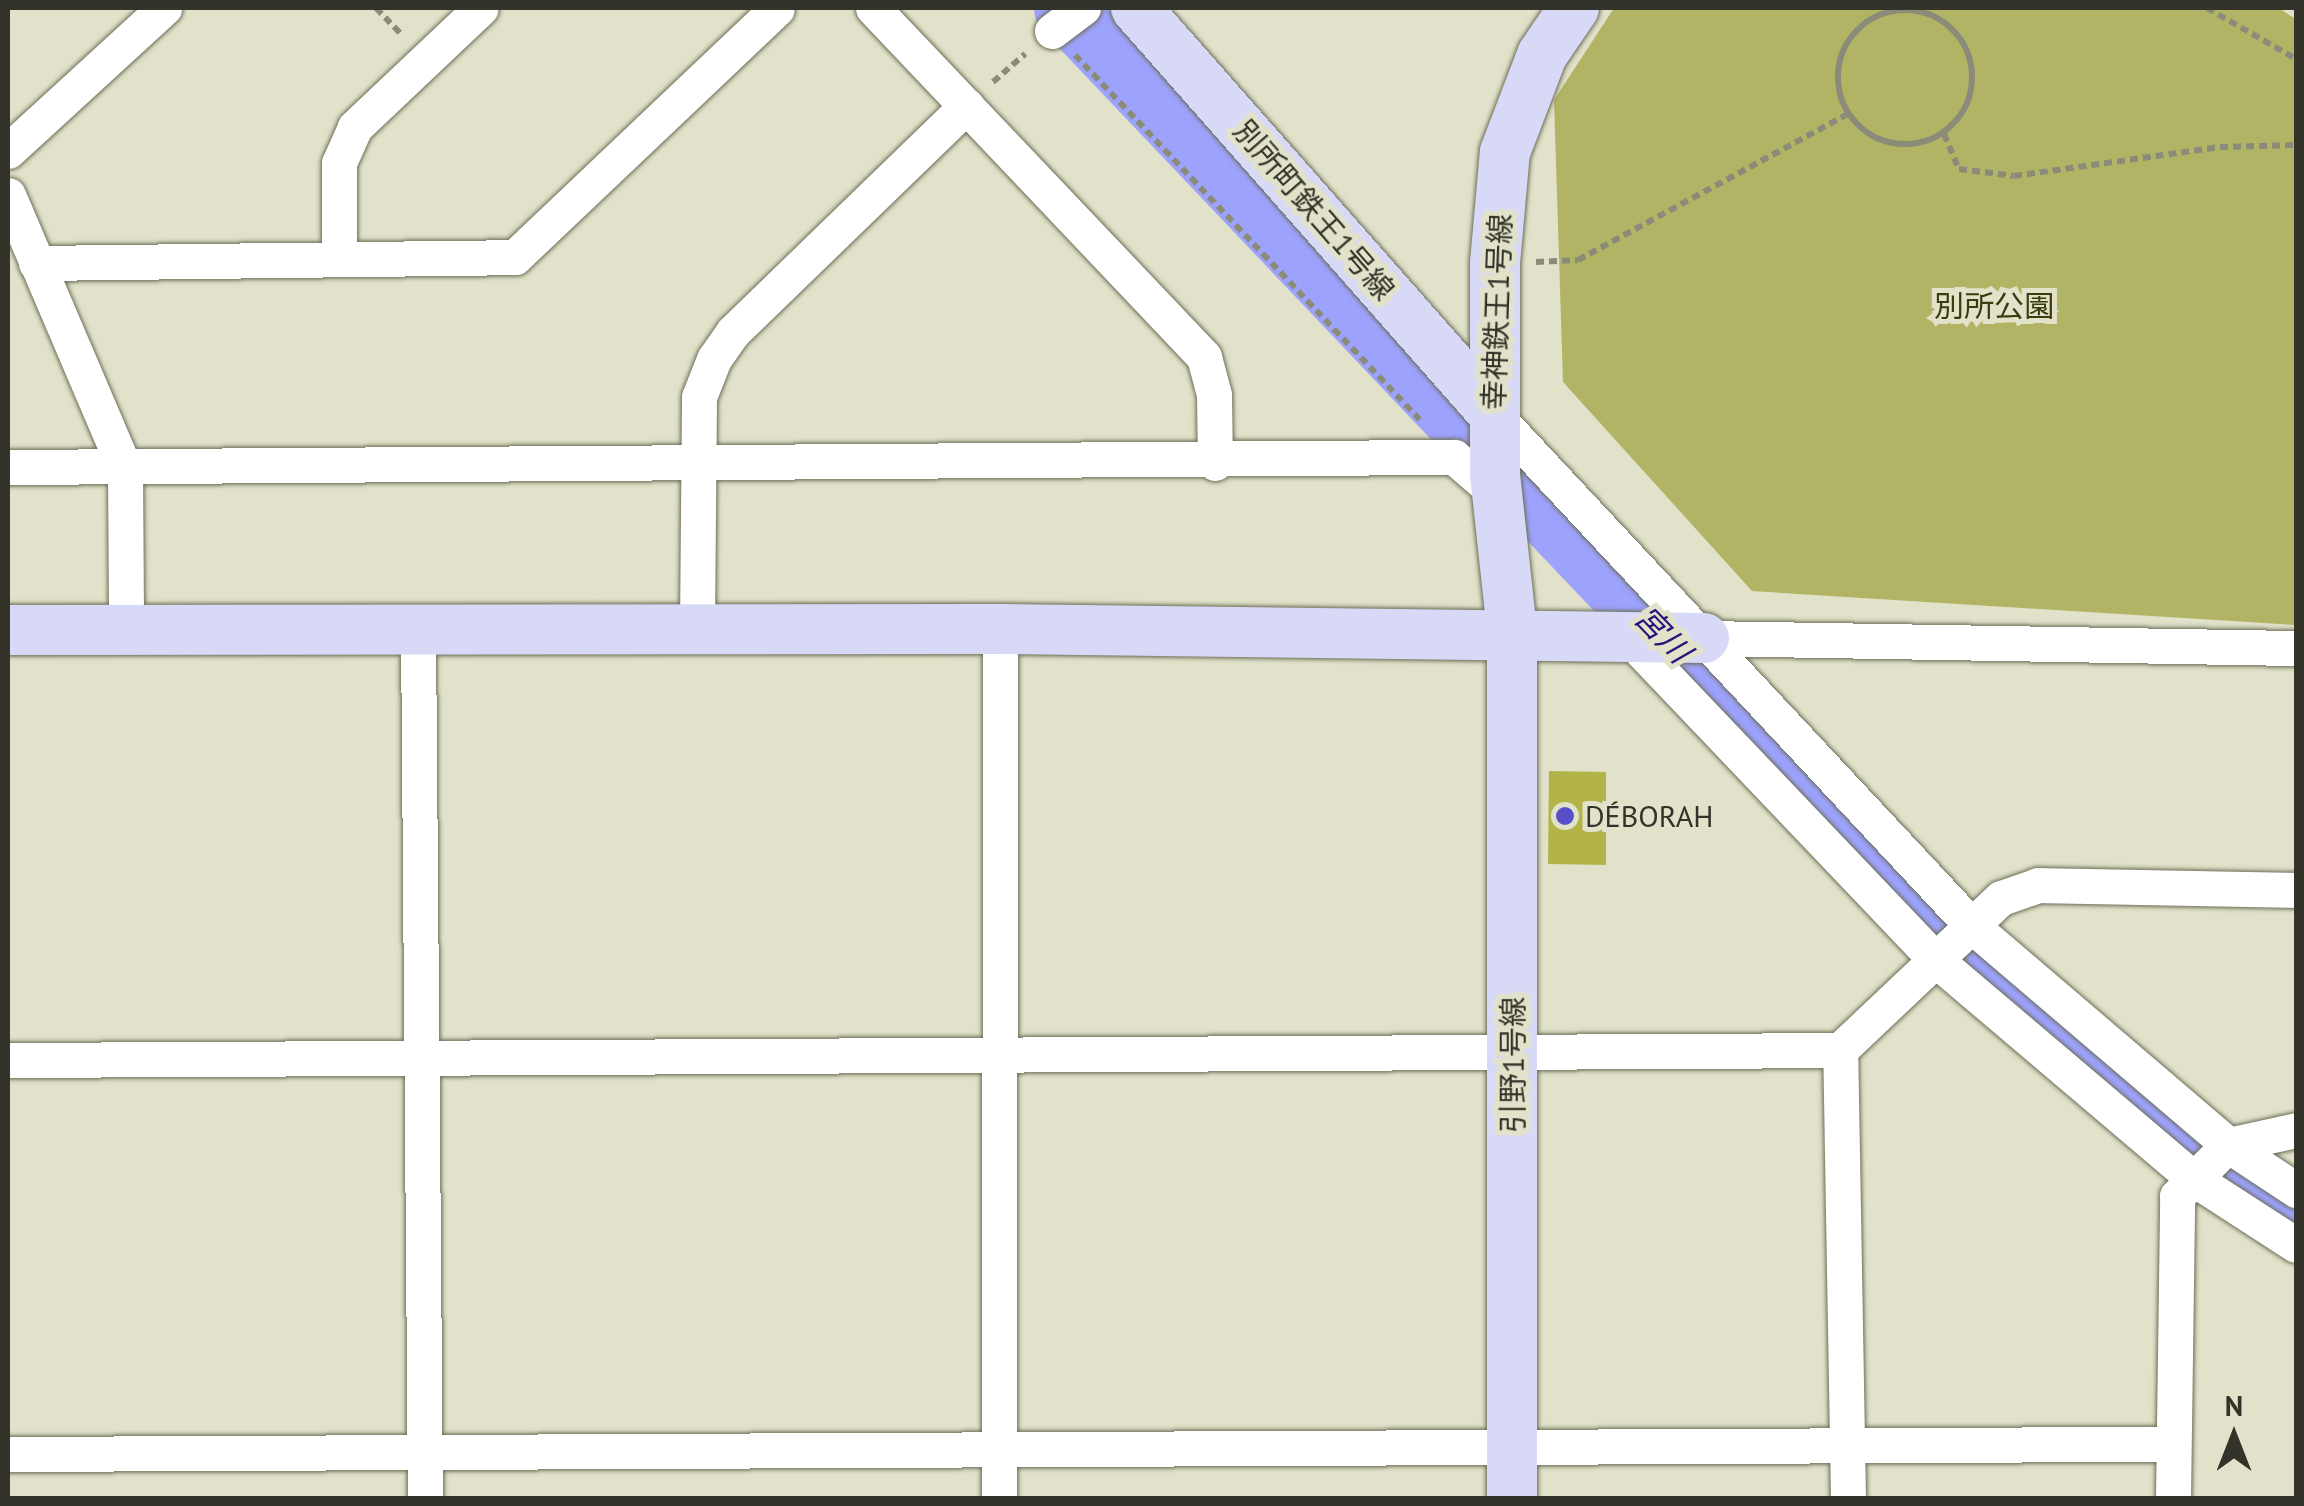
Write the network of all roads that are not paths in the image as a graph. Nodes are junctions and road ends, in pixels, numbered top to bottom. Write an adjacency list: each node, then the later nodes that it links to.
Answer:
1 (164, 8): 10 (street)
2 (482, 8): 12 (street)
3 (777, 8): 12 (street)
4 (873, 8): 9 (street)
5 (1083, 8): 8 (street)
6 (1136, 8): 14 (street, 別所町鉄王1号線)
7 (1574, 8): 14 (street, 幸神鉄王1号線)
8 (1052, 31)
9 (966, 106): 15 (street); 16 (street)
10 (8, 152)
11 (8, 195): 13 (street)
12 (339, 257): 13 (street)
13 (36, 263): 18 (street)
14 (1487, 455): 16 (street); 24 (street, 幸神鉄王1号線); 25 (street)
15 (696, 463): 16 (street); 18 (street); 19 (street)
16 (1215, 463)
17 (8, 467): 18 (street)
18 (125, 469): 22 (street)
19 (697, 628): 20 (street); 23 (street)
20 (1000, 628): 24 (street); 32 (street)
21 (8, 630): 22 (street)
22 (126, 630): 23 (street)
23 (418, 630): 34 (street)
24 (1512, 631): 26 (street); 30 (street, 引野1号線)
25 (1702, 638): 26 (street); 27 (street); 29 (street)
26 (1633, 640): 29 (street)
27 (2296, 648)
28 (2296, 890): 29 (street)
29 (1955, 943): 31 (street); 36 (street); 36 (street)
30 (1513, 1049): 31 (street); 32 (street); 41 (street, 引野1号線)
31 (1840, 1050): 40 (street)
32 (998, 1055): 34 (street); 42 (street)
33 (8, 1060): 34 (street)
34 (424, 1060): 43 (street)
35 (2296, 1130): 36 (street)
36 (2212, 1160): 37 (street); 38 (street); 39 (street)
37 (2296, 1190)
38 (2296, 1246)
39 (2169, 1444): 40 (street); 49 (street)
40 (1848, 1447): 41 (street); 48 (street)
41 (1512, 1448): 42 (street); 47 (street, 引野1号線)
42 (1000, 1449): 43 (street); 46 (street)
43 (427, 1453): 44 (street); 45 (street)
44 (8, 1454)
45 (425, 1498)
46 (999, 1498)
47 (1512, 1498)
48 (1848, 1498)
49 (2173, 1498)

